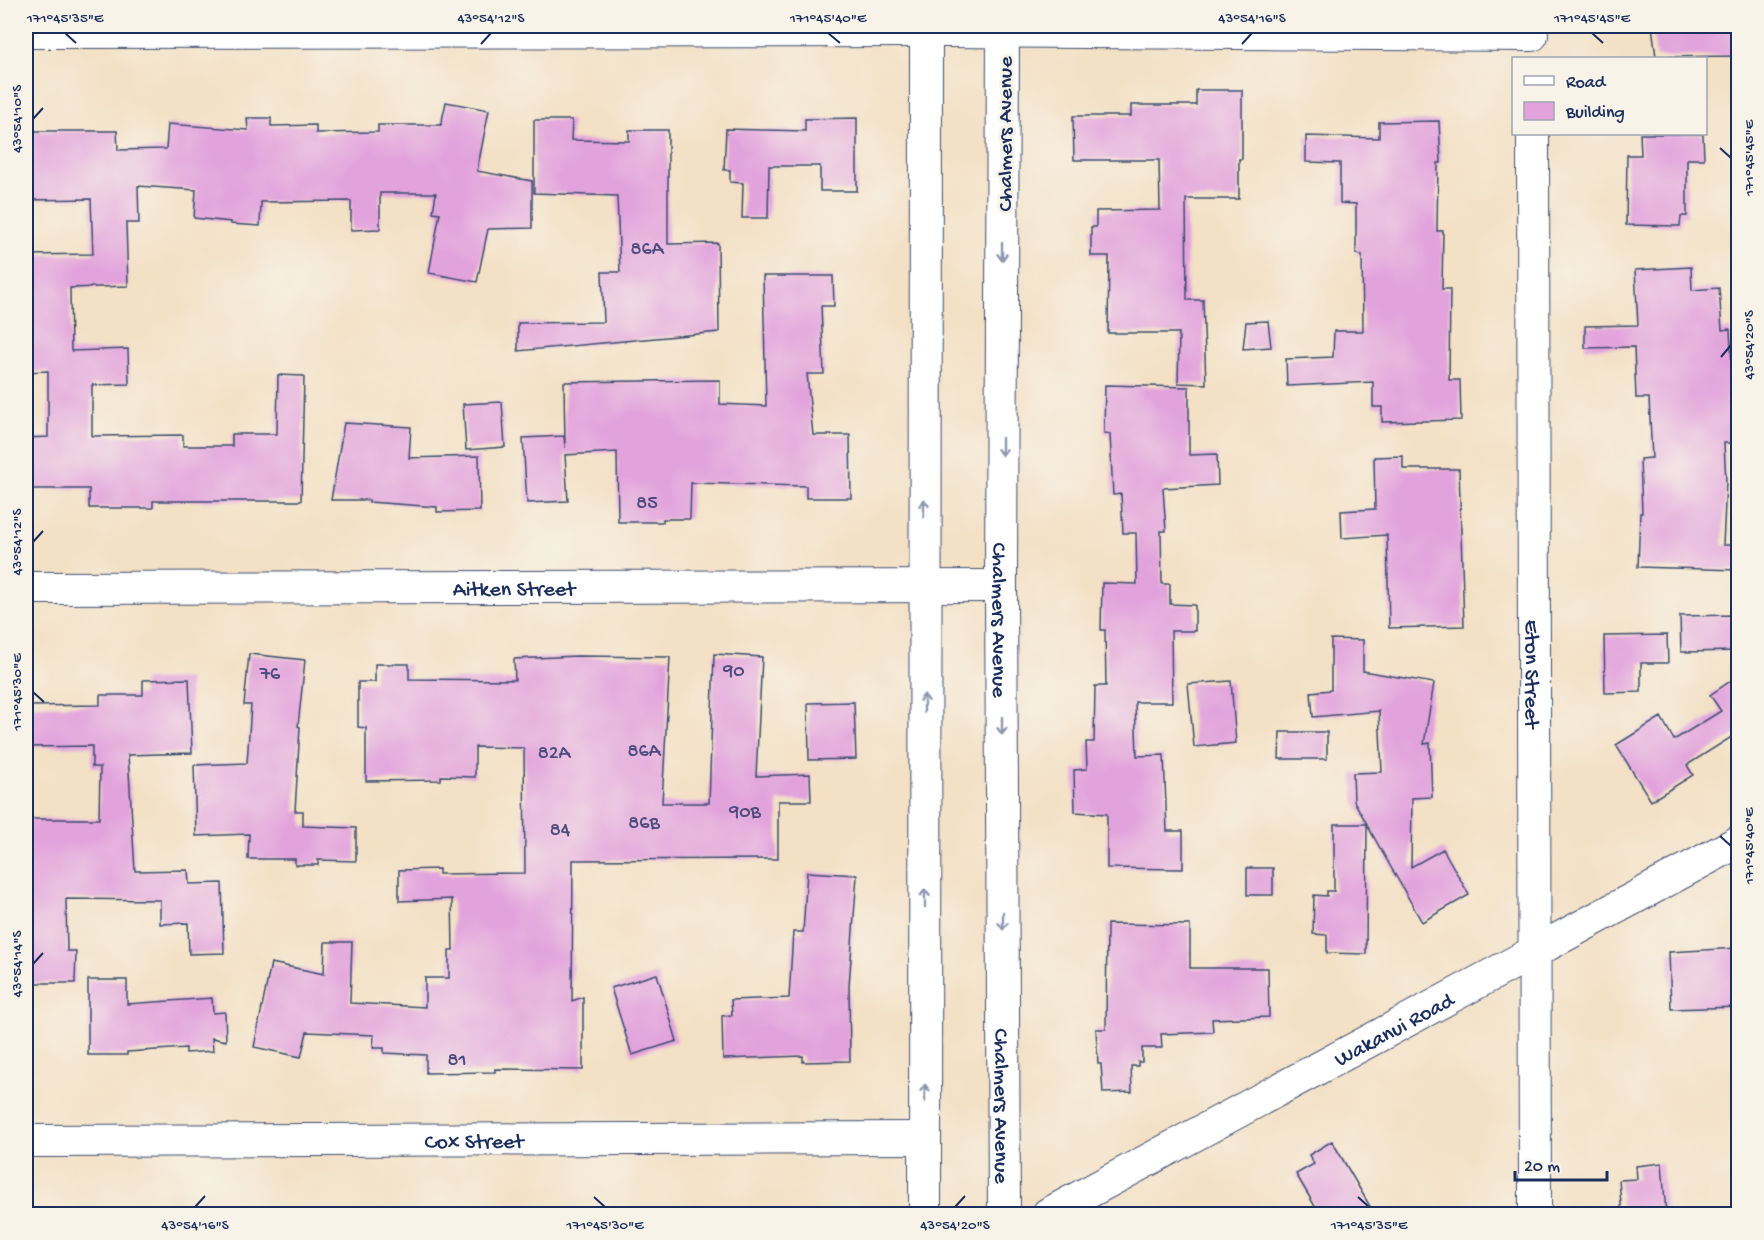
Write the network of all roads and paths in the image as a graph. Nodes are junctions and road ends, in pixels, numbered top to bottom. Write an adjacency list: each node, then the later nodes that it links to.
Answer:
1 (926, 29): 2 (street); 3 (street); 6 (street, one-way to 1)
2 (1003, 29): 4 (street); 7 (street, Chalmers Avenue, one-way to 7)
3 (26, 32)
4 (1532, 40)
5 (1533, 135): 10 (street, Eton Street)
6 (924, 586): 7 (street, Aitken Street); 8 (street, Aitken Street); 11 (street, one-way to 6)
7 (1001, 586): 14 (street, Chalmers Avenue, one-way to 14)
8 (26, 588)
9 (1738, 842): 10 (street, Wakanui Road)
10 (1534, 954): 15 (street, Wakanui Road); 16 (street, Eton Street)
11 (925, 1138): 12 (street, Cox Street); 13 (street)
12 (26, 1141)
13 (925, 1215)
14 (1004, 1215)
15 (1048, 1215)
16 (1535, 1215)

